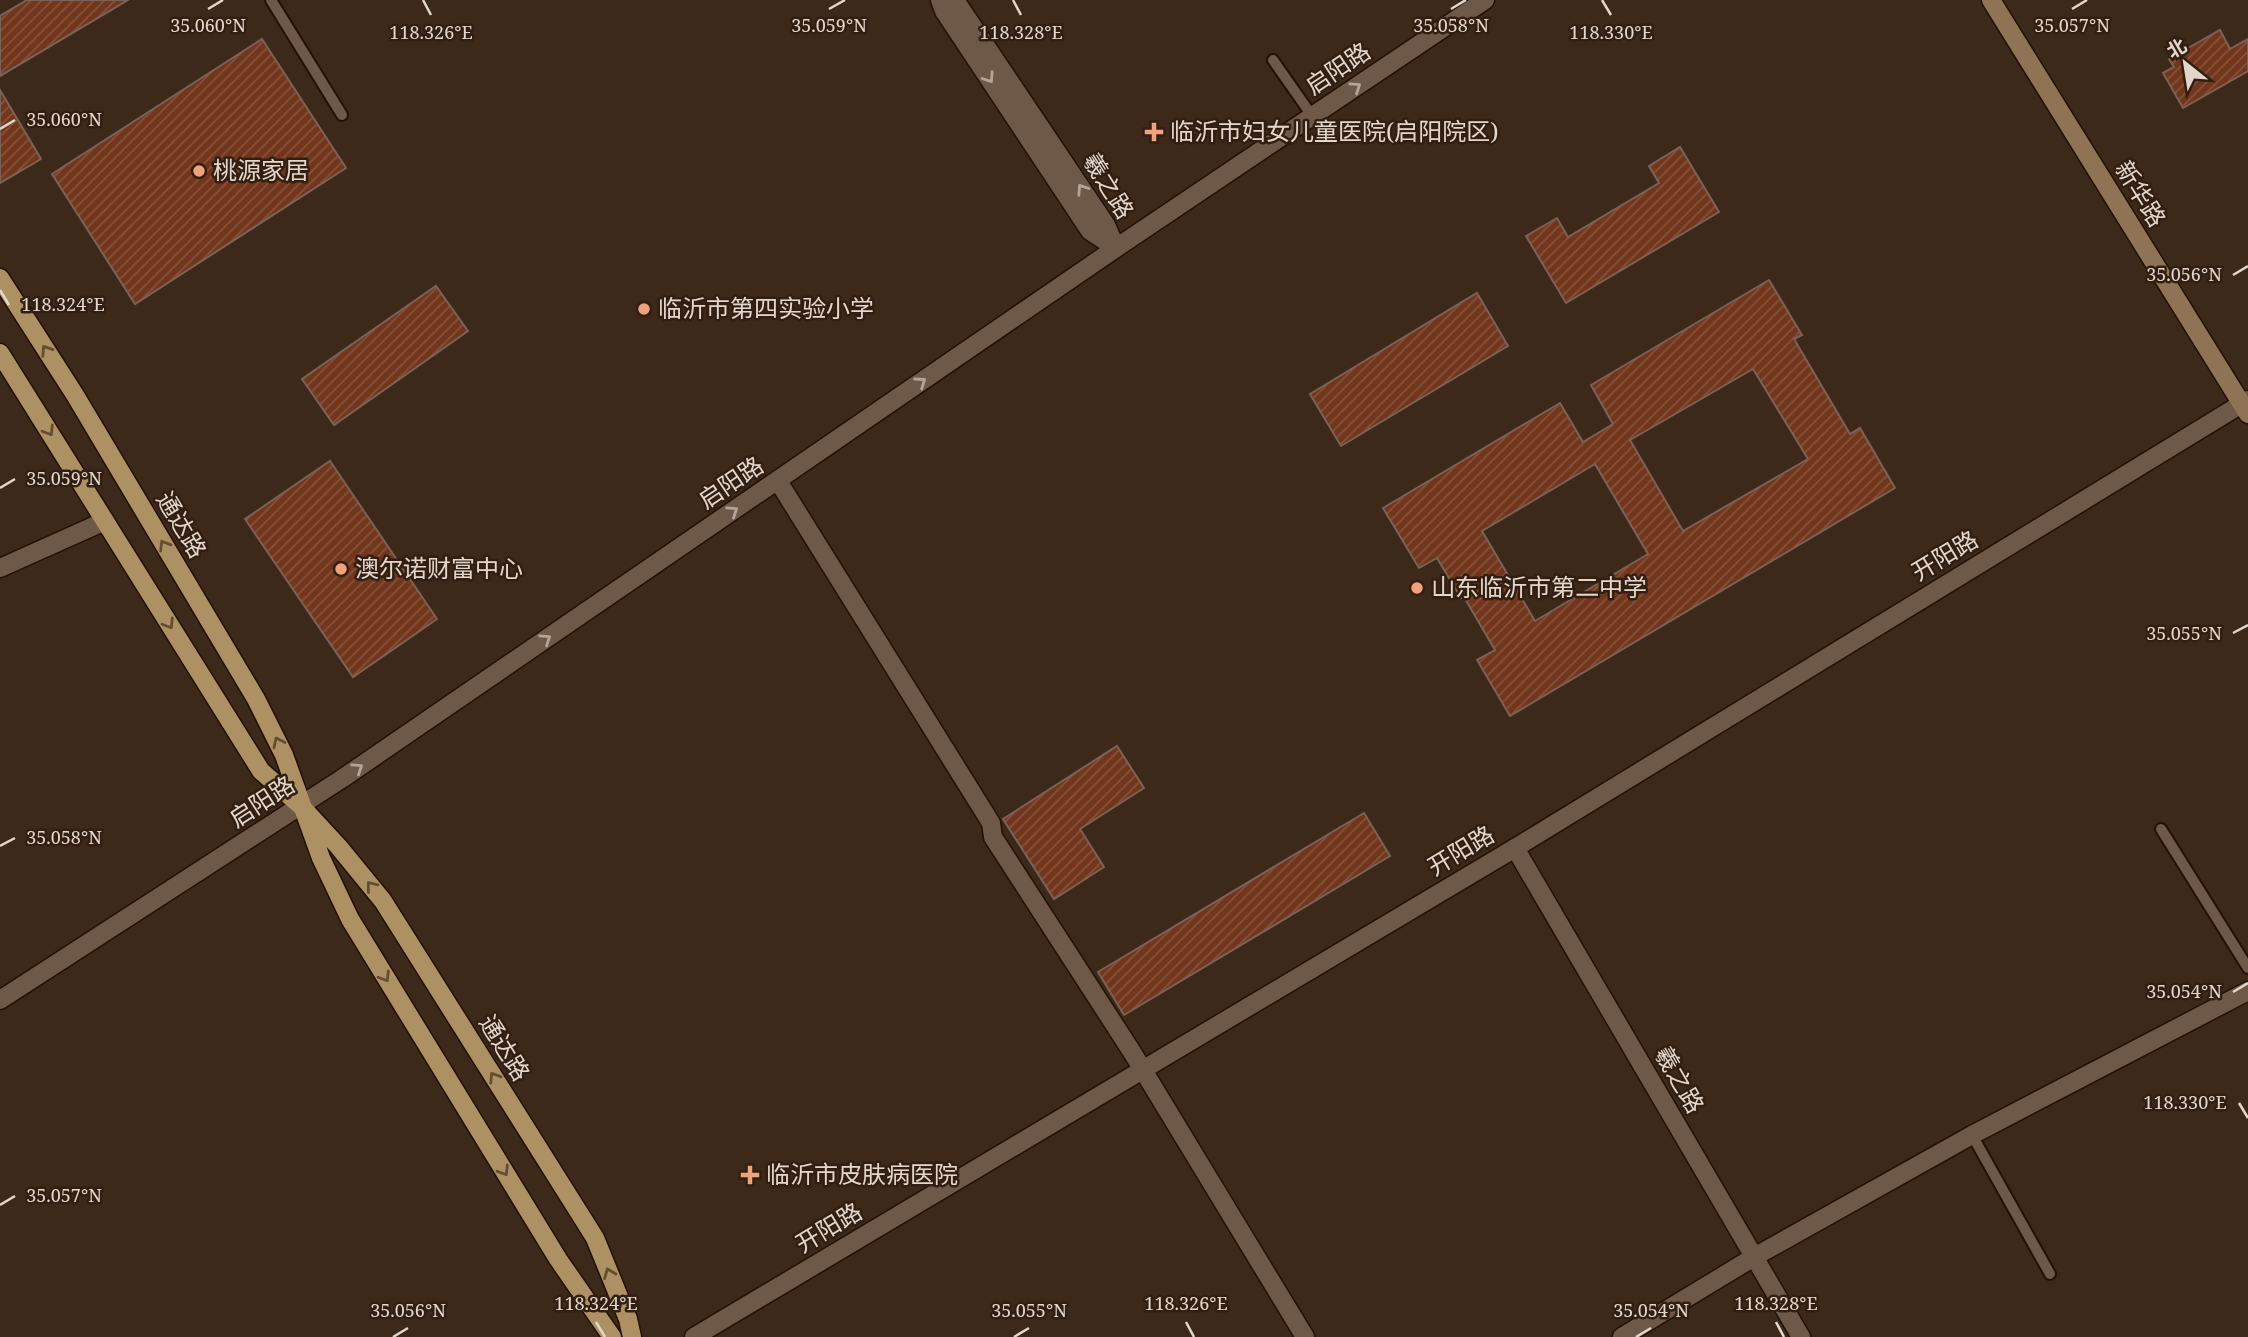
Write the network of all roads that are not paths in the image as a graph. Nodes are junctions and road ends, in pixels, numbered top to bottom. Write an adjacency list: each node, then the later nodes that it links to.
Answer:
1 (271, 0): 8 (lane)
2 (940, 0): 9 (street, 羲之路, one-way to 9)
3 (955, 0): 9 (street, 羲之路, one-way to 3)
4 (1485, 0): 7 (street, 启阳路, one-way to 4)
5 (1991, 0): 12 (main road, 新华路)
6 (1273, 60): 7 (lane)
7 (1316, 109): 9 (street, 启阳路)
8 (342, 115)
9 (1116, 248): 13 (street, 启阳路, one-way to 9)
10 (0, 278): 16 (main road, 通达路, one-way to 10)
11 (0, 353): 14 (main road, 通达路, one-way to 14)
12 (2246, 406): 18 (street, 开阳路)
13 (778, 481): 16 (street, 启阳路, one-way to 13); 22 (street)
14 (105, 521): 15 (street); 16 (main road, 通达路, one-way to 16)
15 (0, 568)
16 (301, 806): 21 (street, 启阳路); 26 (main road, 通达路, one-way to 26); 27 (main road, 通达路, one-way to 16)
17 (2161, 829): 19 (lane)
18 (1515, 848): 22 (street, 开阳路); 24 (street, 羲之路)
19 (2248, 968)
20 (2248, 991): 23 (street)
21 (0, 1000)
22 (1142, 1070): 28 (street, 开阳路); 29 (street)
23 (1972, 1135): 24 (street); 25 (lane)
24 (1754, 1257): 30 (street); 31 (street, 羲之路)
25 (2049, 1275)
26 (612, 1337)
27 (632, 1337)
28 (694, 1337)
29 (1305, 1337)
30 (1622, 1337)
31 (1801, 1337)

